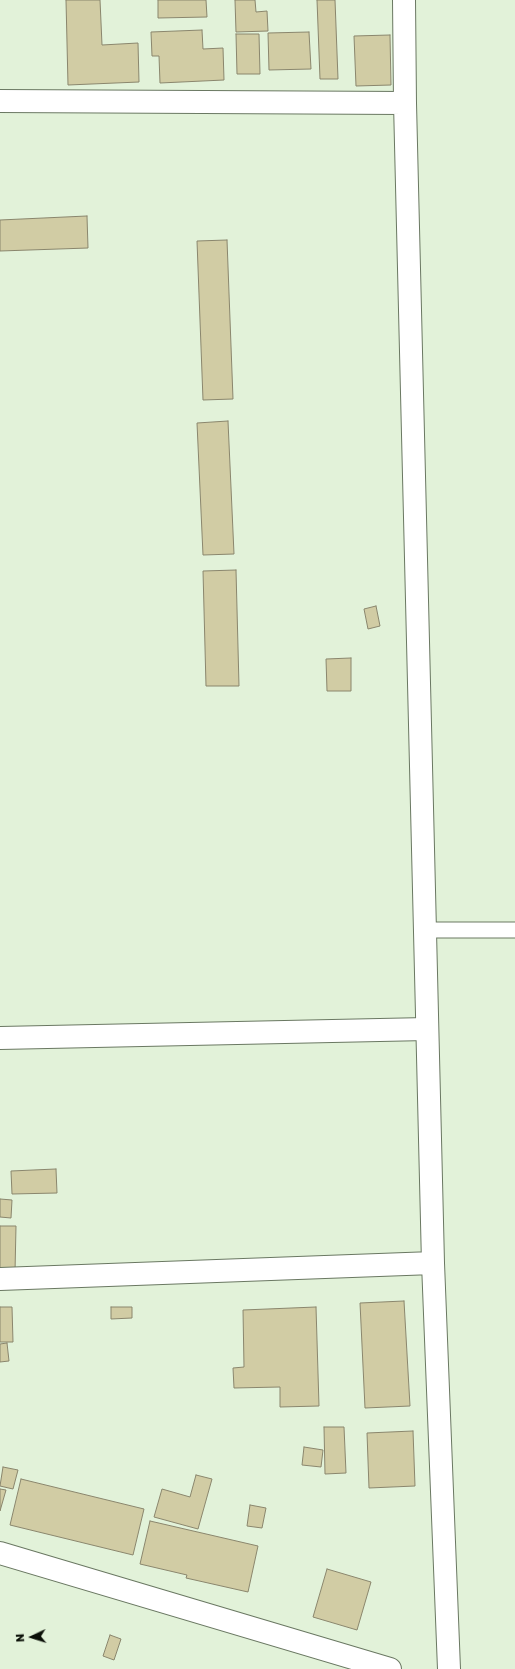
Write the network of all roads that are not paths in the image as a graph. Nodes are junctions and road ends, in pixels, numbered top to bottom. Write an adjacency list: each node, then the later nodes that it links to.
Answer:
1 (404, 0): 3 (street)
2 (0, 101): 3 (street)
3 (405, 103): 4 (street)
4 (425, 930): 5 (lane); 6 (street)
5 (515, 930)
6 (427, 1029): 7 (street); 8 (street)
7 (0, 1038)
8 (433, 1263): 9 (street); 12 (street)
9 (0, 1279)
10 (0, 1553): 11 (street)
11 (390, 1669)
12 (449, 1669)

